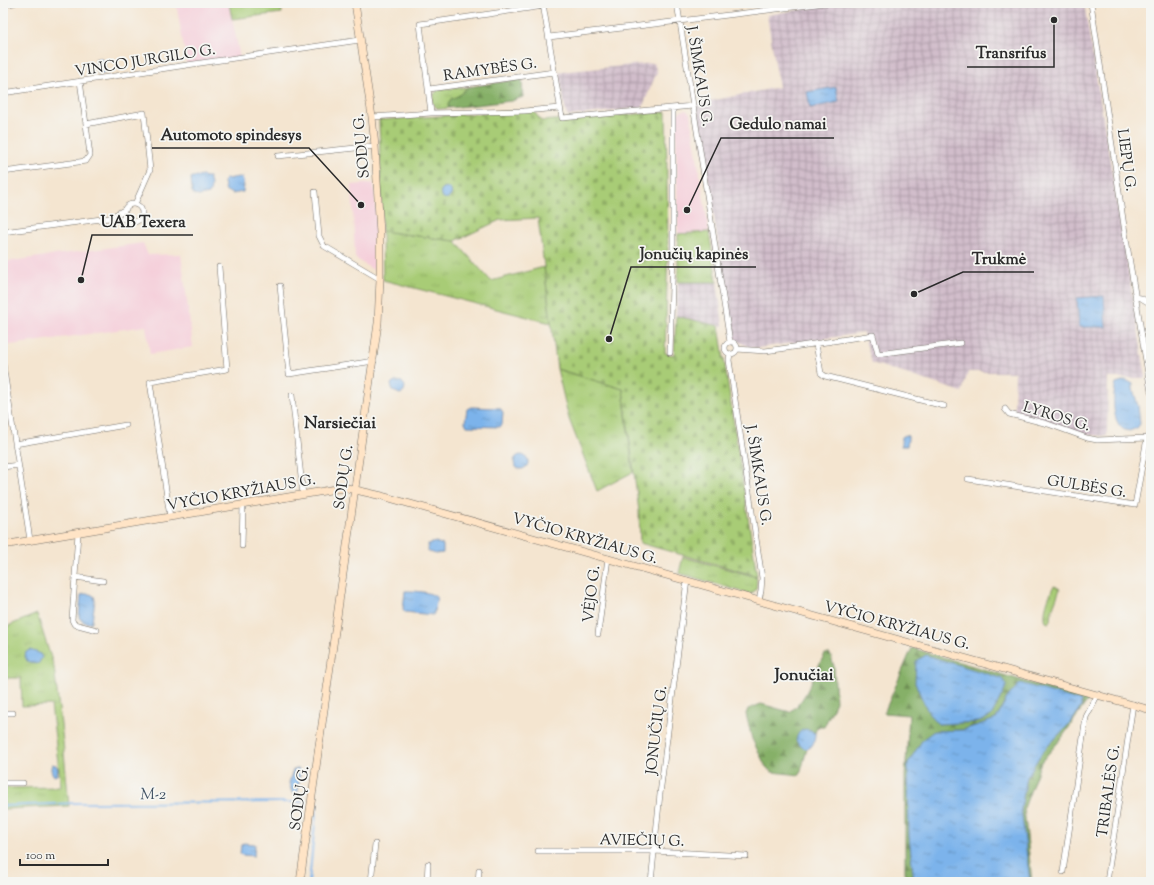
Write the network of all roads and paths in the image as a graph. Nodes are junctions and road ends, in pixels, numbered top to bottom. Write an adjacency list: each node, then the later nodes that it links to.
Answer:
1 (14, 3): 6 (street)
2 (355, 3): 10 (street, SODŲ G.)
3 (677, 3): 8 (street, J. ŠIMKAUS G.)
4 (825, 3): 8 (street)
5 (1091, 3): 33 (street, LIEPŲ G.)
6 (3, 5)
7 (544, 5): 9 (street, RAMYBĖS G.); 13 (street)
8 (680, 21): 9 (street); 15 (street, J. ŠIMKAUS G.)
9 (549, 38): 11 (street, RAMYBĖS G.)
10 (360, 40): 12 (street, VINCO JURGILO G.); 19 (street, SODŲ G.)
11 (554, 72): 13 (street, RAMYBĖS G.); 16 (street, RAMYBĖS G.)
12 (80, 81): 14 (street, VINCO JURGILO G.); 20 (street)
13 (429, 89): 18 (street)
14 (3, 93)
15 (693, 106): 17 (street); 35 (street, J. ŠIMKAUS G.)
16 (560, 108): 17 (street, RAMYBĖS G.); 18 (street)
17 (673, 108): 39 (street)
18 (431, 113): 19 (street)
19 (372, 117): 21 (street, SODŲ G.)
20 (86, 124): 23 (street); 25 (street)
21 (375, 146): 22 (street); 31 (street, SODŲ G.)
22 (278, 156)
23 (3, 172)
24 (315, 192): 31 (street)
25 (135, 204): 26 (street); 28 (street)
26 (126, 209): 27 (street); 28 (street)
27 (109, 218): 28 (street); 29 (street)
28 (127, 219)
29 (3, 232)
30 (219, 266): 57 (street)
31 (380, 279): 41 (street, SODŲ G.)
32 (280, 286): 41 (street)
33 (1136, 297): 34 (street); 43 (street, LIEPŲ G.)
34 (1151, 304)
35 (730, 342): 38 (street); 40 (street, J. ŠIMKAUS G.)
36 (961, 343): 37 (street)
37 (816, 344): 38 (street); 46 (street)
38 (737, 349): 40 (street)
39 (670, 353)
40 (730, 354): 66 (street, J. ŠIMKAUS G.)
41 (374, 361): 54 (street, SODŲ G.)
42 (3, 364): 45 (street)
43 (1151, 392)
44 (292, 395): 55 (street)
45 (5, 397): 50 (street)
46 (944, 406)
47 (1005, 409): 49 (street, LYROS G.)
48 (126, 426): 50 (street)
49 (1149, 437): 53 (street, GULBĖS G.)
50 (15, 444): 51 (street)
51 (18, 465): 52 (street); 59 (street)
52 (3, 468)
53 (968, 479)
54 (354, 490): 55 (street, VYČIO KRYŽIAUS G.); 62 (street, VYČIO KRYŽIAUS G.); 83 (street, SODŲ G.)
55 (302, 495): 56 (street, VYČIO KRYŽIAUS G.)
56 (243, 505): 57 (street, VYČIO KRYŽIAUS G.); 61 (street)
57 (170, 517): 58 (street, VYČIO KRYŽIAUS G.)
58 (78, 532): 59 (street, VYČIO KRYŽIAUS G.); 63 (street)
59 (30, 540): 60 (street, VYČIO KRYŽIAUS G.)
60 (3, 545)
61 (242, 546)
62 (608, 558): 64 (street, VYČIO KRYŽIAUS G.); 68 (street, VĖJO G.)
63 (75, 577): 65 (street); 67 (street)
64 (687, 580): 66 (street, VYČIO KRYŽIAUS G.); 78 (street, JONUČIŲ G.)
65 (103, 581)
66 (759, 600): 69 (street, VYČIO KRYŽIAUS G.)
67 (97, 630)
68 (598, 634)
69 (1098, 694): 70 (street, VYČIO KRYŽIAUS G.); 82 (street)
70 (1133, 704): 71 (street, VYČIO KRYŽIAUS G.); 88 (street, TRIBALĖS G.)
71 (1151, 710)
72 (3, 713): 73 (street)
73 (13, 713)
74 (3, 783): 75 (street)
75 (23, 783)
76 (375, 844): 84 (street)
77 (538, 851): 78 (street, AVIEČIŲ G.)
78 (654, 851): 79 (street, AVIEČIŲ G.); 87 (street, JONUČIŲ G.)
79 (746, 856)
80 (428, 864): 85 (street)
81 (479, 870): 86 (street)
82 (1063, 872)
83 (300, 882)
84 (371, 882)
85 (426, 882)
86 (478, 882)
87 (651, 882)
88 (1107, 882)

